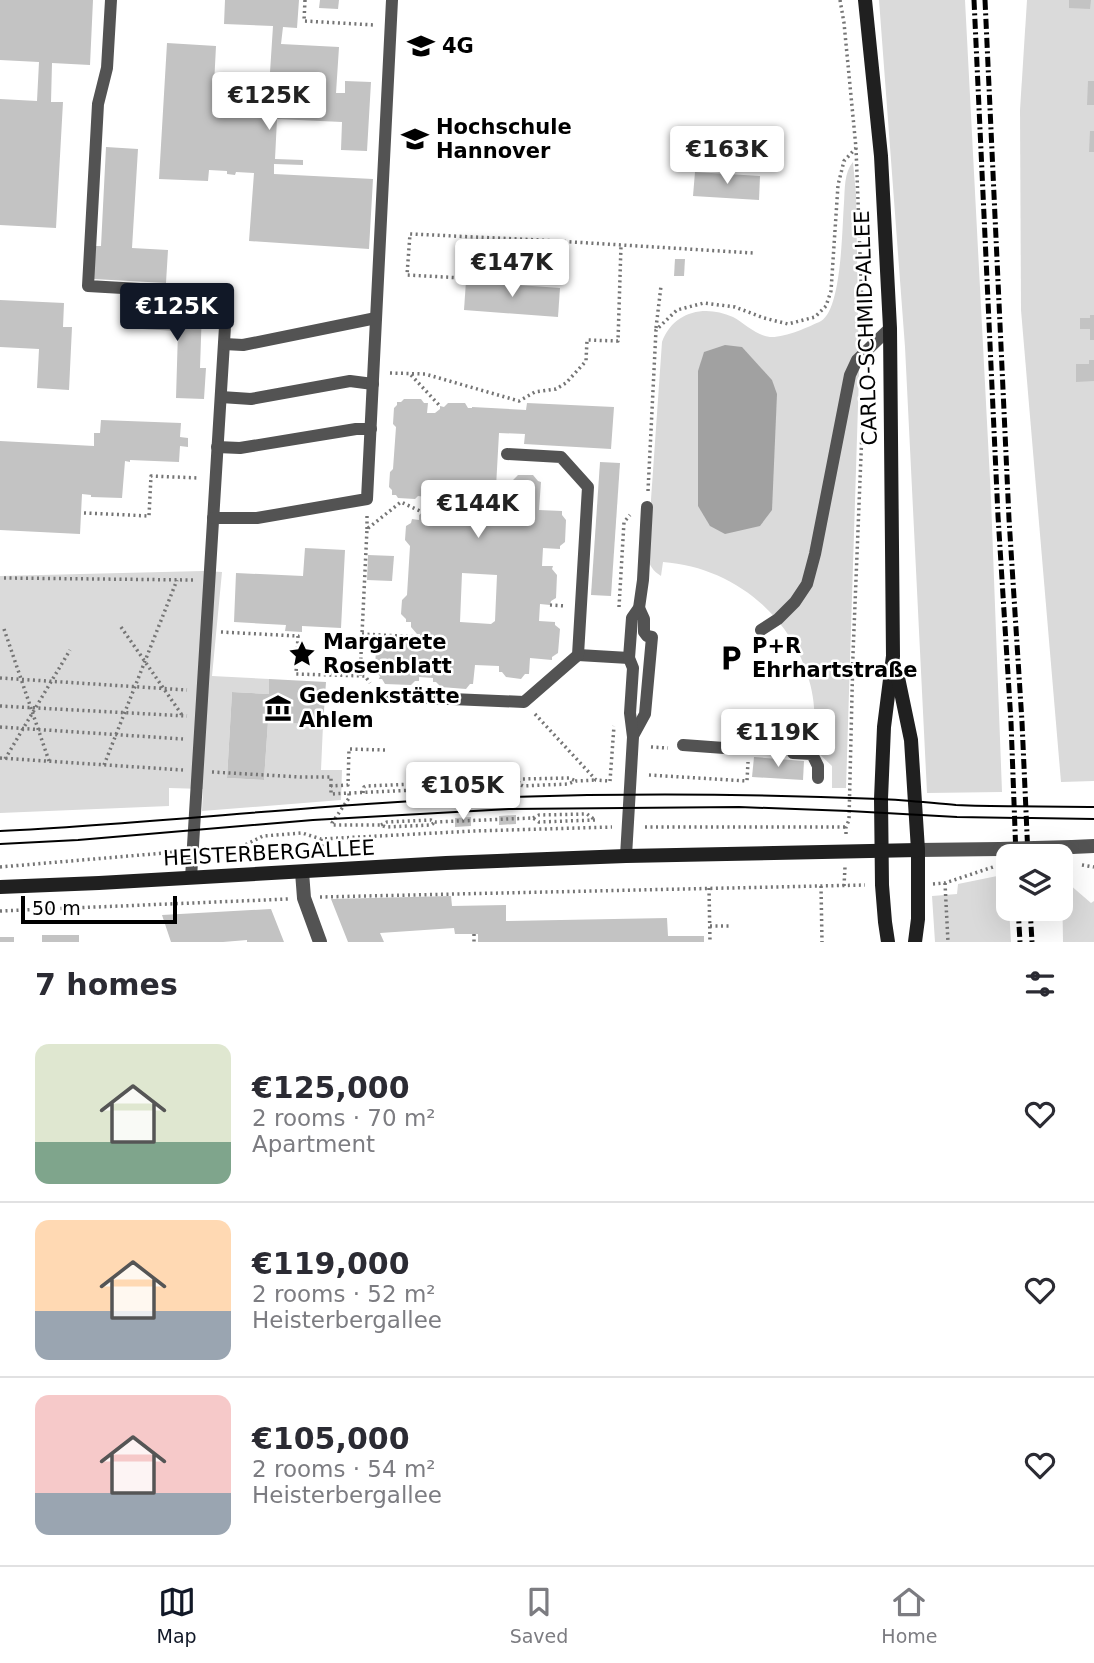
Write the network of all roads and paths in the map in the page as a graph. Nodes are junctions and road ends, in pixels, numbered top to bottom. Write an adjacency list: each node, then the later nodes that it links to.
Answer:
1 (111, 0): 14 (lane)
2 (305, 0): 5 (path)
3 (393, 0): 5 (lane)
4 (865, 0): 12 (main road, CARLO-SCHMID-ALLEE)
5 (391, 26): 11 (lane)
6 (856, 148): 13 (path)
7 (540, 240): 7 (path); 8 (path)
8 (621, 245): 9 (path); 15 (path)
9 (753, 253)
10 (661, 286): 13 (path)
11 (376, 318): 14 (lane); 16 (lane)
12 (890, 328): 35 (lane); 40 (main road, CARLO-SCHMID-ALLEE)
13 (656, 330): 23 (path)
14 (224, 345): 17 (lane)
15 (409, 374): 16 (path); 18 (path)
16 (373, 378): 17 (lane); 19 (lane)
17 (221, 397): 20 (lane)
18 (440, 406)
19 (370, 429): 20 (lane); 26 (lane)
20 (218, 447): 22 (lane)
21 (508, 454): 39 (lane)
22 (216, 479): 25 (path); 26 (lane)
23 (647, 507): 30 (lane); 31 (path)
24 (422, 512): 36 (path)
25 (83, 513)
26 (213, 518): 29 (lane)
27 (4, 578): 28 (path)
28 (177, 580): 29 (path); 42 (path)
29 (209, 580): 34 (lane)
30 (639, 608): 41 (lane); 63 (lane)
31 (618, 619)
32 (121, 627): 42 (path)
33 (4, 629): 45 (path)
34 (206, 631): 43 (path); 49 (lane)
35 (761, 631)
36 (362, 634): 37 (path); 43 (path)
37 (420, 637)
38 (70, 650): 46 (path)
39 (578, 655): 41 (lane); 50 (lane)
40 (894, 656): 87 (main road, CARLO-SCHMID-ALLEE); 89 (main road, CARLO-SCHMID-ALLEE)
41 (629, 658): 63 (lane)
42 (145, 662): 47 (path); 48 (path)
43 (360, 676): 50 (path)
44 (0, 678): 45 (path)
45 (21, 680): 46 (path); 52 (path)
46 (51, 682): 47 (path); 53 (path)
47 (135, 687): 48 (path); 55 (path)
48 (164, 688): 49 (path); 56 (path)
49 (202, 691): 57 (lane)
50 (381, 696)
51 (0, 706): 52 (path)
52 (30, 707): 53 (path); 54 (path)
53 (36, 707): 54 (path); 55 (path)
54 (32, 713): 60 (path); 61 (path)
55 (125, 713): 56 (path); 62 (path)
56 (182, 715): 57 (path); 64 (path)
57 (201, 716): 64 (lane)
58 (543, 722): 77 (path)
59 (0, 727): 60 (path)
60 (23, 728): 61 (path); 71 (path)
61 (38, 730): 62 (path); 72 (path)
62 (116, 736): 64 (path); 73 (path)
63 (633, 737): 78 (lane)
64 (199, 740): 74 (lane)
65 (683, 745): 69 (lane)
66 (650, 747): 67 (path)
67 (664, 748)
68 (385, 750): 79 (path)
69 (743, 753): 75 (path)
70 (793, 753): 76 (lane)
71 (2, 758): 72 (path)
72 (49, 761): 73 (path)
73 (104, 765): 74 (path)
74 (197, 771): 79 (path); 88 (lane)
75 (649, 775)
76 (818, 778)
77 (596, 780): 78 (path); 80 (path)
78 (631, 782): 83 (lane)
79 (331, 786): 80 (path)
80 (349, 793): 81 (path)
81 (355, 826): 82 (path); 85 (path)
82 (595, 826): 83 (path); 85 (path)
83 (628, 827): 84 (path); 90 (lane)
84 (846, 827)
85 (355, 838): 88 (path)
86 (1094, 846): 87 (street, bridge)
87 (918, 850): 89 (main road, HEISTERBERGALLEE); 109 (main road, CARLO-SCHMID-ALLEE)
88 (192, 851): 92 (path); 94 (lane)
89 (882, 851): 90 (main road, HEISTERBERGALLEE); 108 (main road, CARLO-SCHMID-ALLEE)
90 (626, 856): 93 (main road, HEISTERBERGALLEE)
91 (996, 866): 110 (path)
92 (0, 867)
93 (302, 872): 94 (main road, HEISTERBERGALLEE); 99 (street)
94 (191, 878): 97 (main road, HEISTERBERGALLEE)
95 (821, 886): 96 (path); 98 (path); 107 (path)
96 (844, 886)
97 (0, 887)
98 (709, 888): 99 (path); 101 (path)
99 (304, 898): 100 (path); 104 (street)
100 (0, 911)
101 (710, 926): 102 (path); 106 (path)
102 (732, 926)
103 (474, 934): 105 (path)
104 (320, 942)
105 (474, 942)
106 (710, 942)
107 (822, 942)
108 (888, 942)
109 (915, 942)
110 (948, 942)

